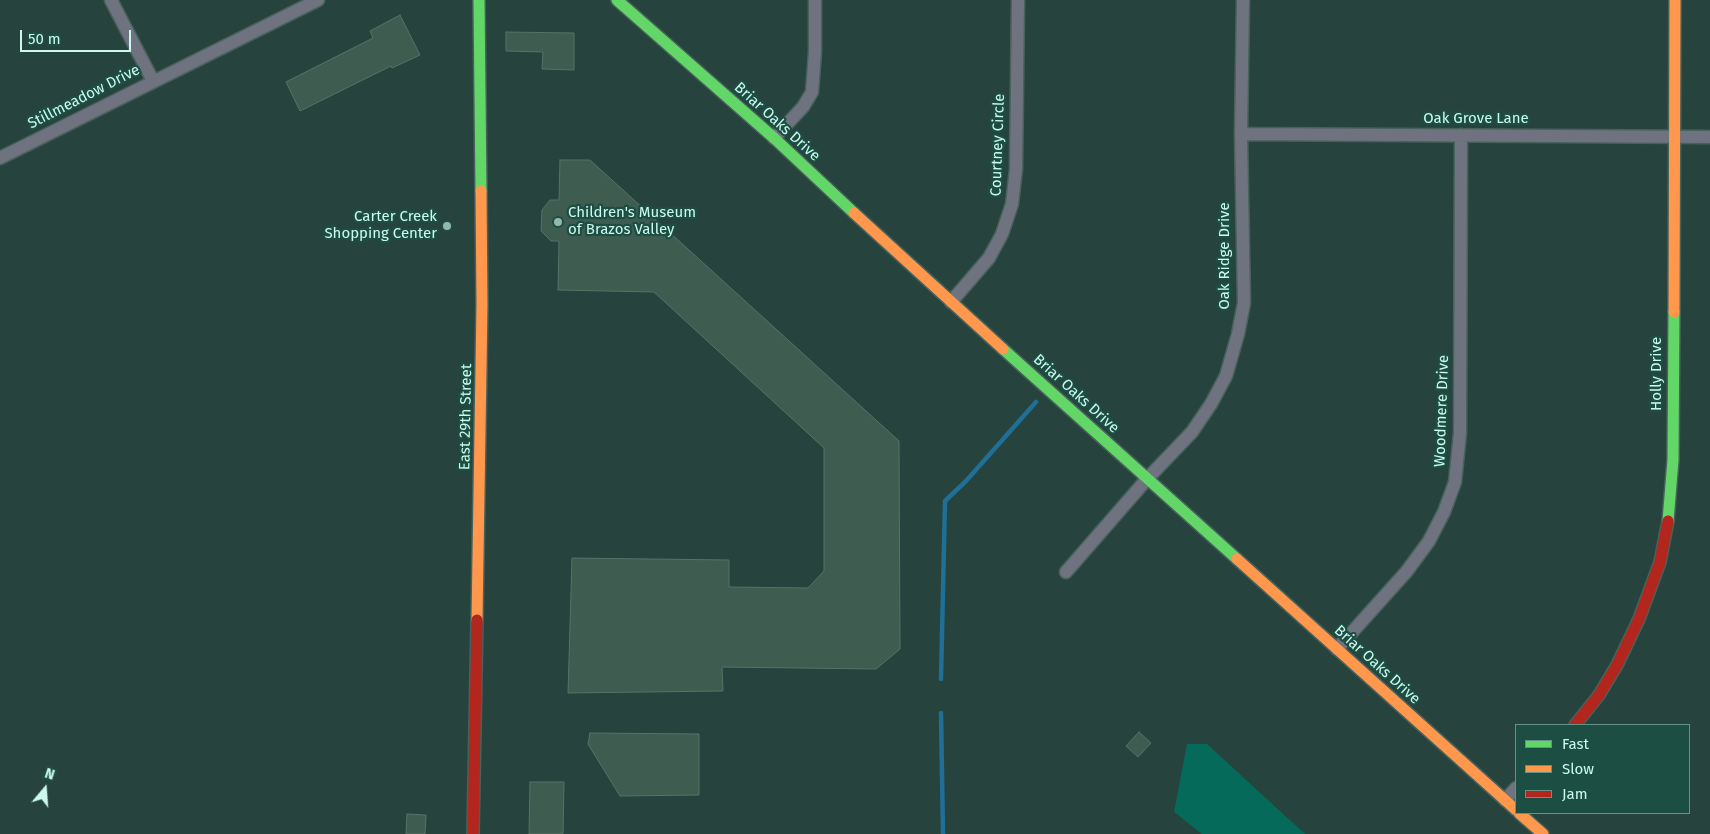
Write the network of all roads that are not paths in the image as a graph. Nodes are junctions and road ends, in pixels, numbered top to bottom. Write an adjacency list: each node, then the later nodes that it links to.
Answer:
1 (111, 0): 9 (street)
2 (318, 0): 9 (street, Stillmeadow Drive)
3 (479, 0): 25 (street, East 29th Street)
4 (617, 0): 14 (street, Briar Oaks Drive)
5 (815, 0): 14 (street)
6 (1018, 0): 16 (street, Courtney Circle)
7 (1243, 0): 10 (street, Oak Ridge Drive)
8 (1675, 0): 12 (street, Holly Drive)
9 (153, 81): 15 (street, Stillmeadow Drive)
10 (1241, 134): 11 (street, Oak Grove Lane); 17 (street, Oak Ridge Drive)
11 (1461, 135): 12 (street, Oak Grove Lane); 19 (street, Woodmere Drive)
12 (1675, 137): 13 (street, Oak Grove Lane); 20 (street, Holly Drive)
13 (1710, 137)
14 (774, 138): 16 (street, Briar Oaks Drive)
15 (0, 158)
16 (951, 302): 17 (street, Briar Oaks Drive)
17 (1147, 479): 18 (street, Oak Ridge Drive); 19 (street, Briar Oaks Drive)
18 (1066, 572)
19 (1336, 649): 22 (street, Briar Oaks Drive)
20 (1577, 724)
21 (1515, 789): 22 (street)
22 (1505, 800): 23 (street, Briar Oaks Drive)
23 (1515, 809)
24 (1520, 814): 26 (street)
25 (473, 834)
26 (1543, 834)

